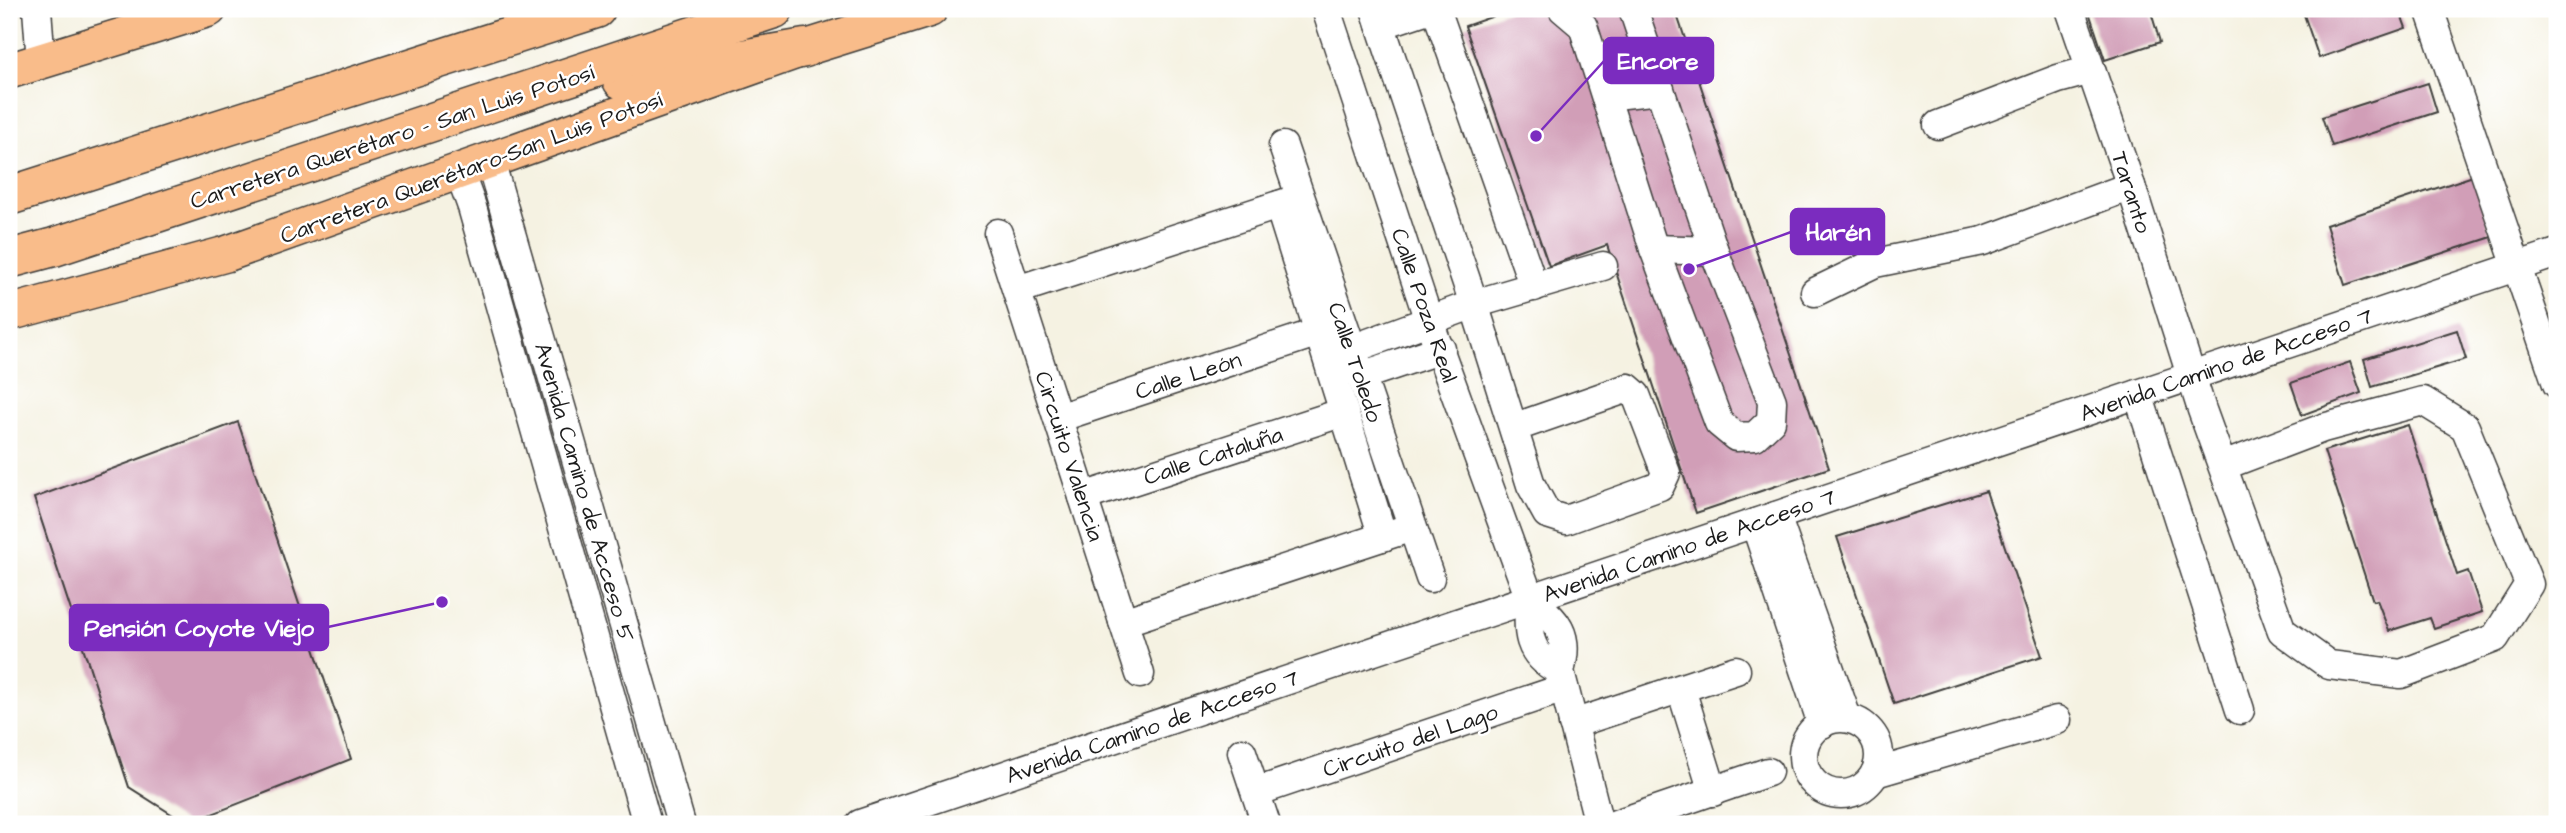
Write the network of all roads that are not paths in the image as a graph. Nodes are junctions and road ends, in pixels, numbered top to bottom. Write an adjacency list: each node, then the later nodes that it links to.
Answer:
1 (37, 9): 15 (street)
2 (209, 9): 15 (main road)
3 (596, 9): 24 (highway)
4 (774, 9): 19 (highway, Carretera Querétaro - San Luis Potosí)
5 (930, 9): 14 (main road, Carretera Querétaro-San Luis Potosí)
6 (1326, 9): 40 (street, Calle Poza Real)
7 (1428, 9): 13 (street)
8 (1436, 9): 34 (street)
9 (1563, 9): 18 (street)
10 (1633, 9): 17 (street)
11 (2070, 9): 16 (street, Taranto)
12 (2429, 9): 31 (street)
13 (1378, 17): 38 (street)
14 (805, 48): 19 (highway); 22 (main road, Carretera Querétaro-San Luis Potosí)
15 (25, 67)
16 (2091, 70): 20 (street); 23 (street, Taranto)
17 (1660, 90): 18 (street); 28 (street)
18 (1606, 96): 27 (street)
19 (503, 100): 30 (highway, Carretera Querétaro - San Luis Potosí)
20 (1938, 125)
21 (1283, 146): 25 (street, Calle Toledo)
22 (474, 166): 33 (street, Avenida Camino de Acceso 5); 37 (street, Avenida Camino de Acceso 5); 39 (main road, Carretera Querétaro-San Luis Potosí)
23 (2131, 187): 36 (street); 44 (street, Taranto)
24 (9, 196)
25 (1290, 202): 35 (street); 41 (street, Calle Toledo); 42 (street, Calle Toledo)
26 (998, 233): 35 (street, Circuito Valencia)
27 (1654, 249): 28 (street); 28 (street)
28 (1714, 251)
29 (2557, 253): 31 (street, Avenida Camino de Acceso 7)
30 (9, 259)
31 (2518, 265): 44 (street, Avenida Camino de Acceso 7); 46 (street)
32 (1603, 266): 34 (street)
33 (525, 282): 37 (street); 51 (street, Avenida Camino de Acceso 5)
34 (1534, 287): 38 (street)
35 (1017, 290): 49 (street, Circuito Valencia)
36 (1815, 292)
37 (497, 294): 52 (street, Avenida Camino de Acceso 5)
38 (1474, 304): 40 (street); 50 (street)
39 (9, 313)
40 (1429, 321): 42 (street); 43 (street, Calle Poza Real)
41 (1319, 332): 48 (street, Calle Toledo); 49 (street, Calle León)
42 (1352, 349): 45 (street, Calle Toledo)
43 (1440, 349): 45 (street); 61 (street, Calle Poza Real)
44 (2191, 375): 47 (street, Avenida Camino de Acceso 7); 53 (street, Taranto)
45 (1361, 376): 56 (street, Calle Toledo)
46 (2557, 384)
47 (2138, 394): 55 (street, Avenida Camino de Acceso 7); 69 (street)
48 (1344, 412): 54 (street, Calle Cataluña); 57 (street, Calle Toledo)
49 (1058, 418): 54 (street, Circuito Valencia)
50 (1513, 428): 50 (street)
51 (570, 438): 52 (street); 58 (street, Avenida Camino de Acceso 5)
52 (541, 447): 60 (street, Avenida Camino de Acceso 5)
53 (2223, 466): 53 (street, Taranto)
54 (1083, 497): 62 (street, Circuito Valencia)
55 (1765, 519): 61 (street, Avenida Camino de Acceso 7); 71 (street)
56 (1412, 527): 57 (street); 59 (street, Calle Toledo)
57 (1383, 537): 62 (street)
58 (609, 577): 60 (street); 67 (street, Avenida Camino de Acceso 5)
59 (1430, 578)
60 (579, 581): 68 (street, Avenida Camino de Acceso 5)
61 (1530, 598): 65 (street); 80 (street, Avenida Camino de Acceso 7)
62 (1123, 622): 64 (street, Circuito Valencia)
63 (1735, 670): 66 (street)
64 (1140, 674)
65 (1562, 680): 72 (street); 76 (street, Circuito del Lago)
66 (1681, 689): 72 (street); 77 (street)
67 (646, 703): 68 (street); 79 (street, Avenida Camino de Acceso 5)
68 (616, 710): 78 (street, Avenida Camino de Acceso 5)
69 (2240, 710)
70 (2057, 720): 75 (street)
71 (1834, 721): 75 (street); 75 (street)
72 (1573, 724): 82 (street)
73 (1242, 752): 76 (street)
74 (1768, 772): 77 (street)
75 (1875, 773)
76 (1256, 792): 81 (street)
77 (1713, 792): 83 (street)
78 (647, 824)
79 (681, 824)
80 (860, 824)
81 (1266, 824)
82 (1599, 824)
83 (1616, 824)

